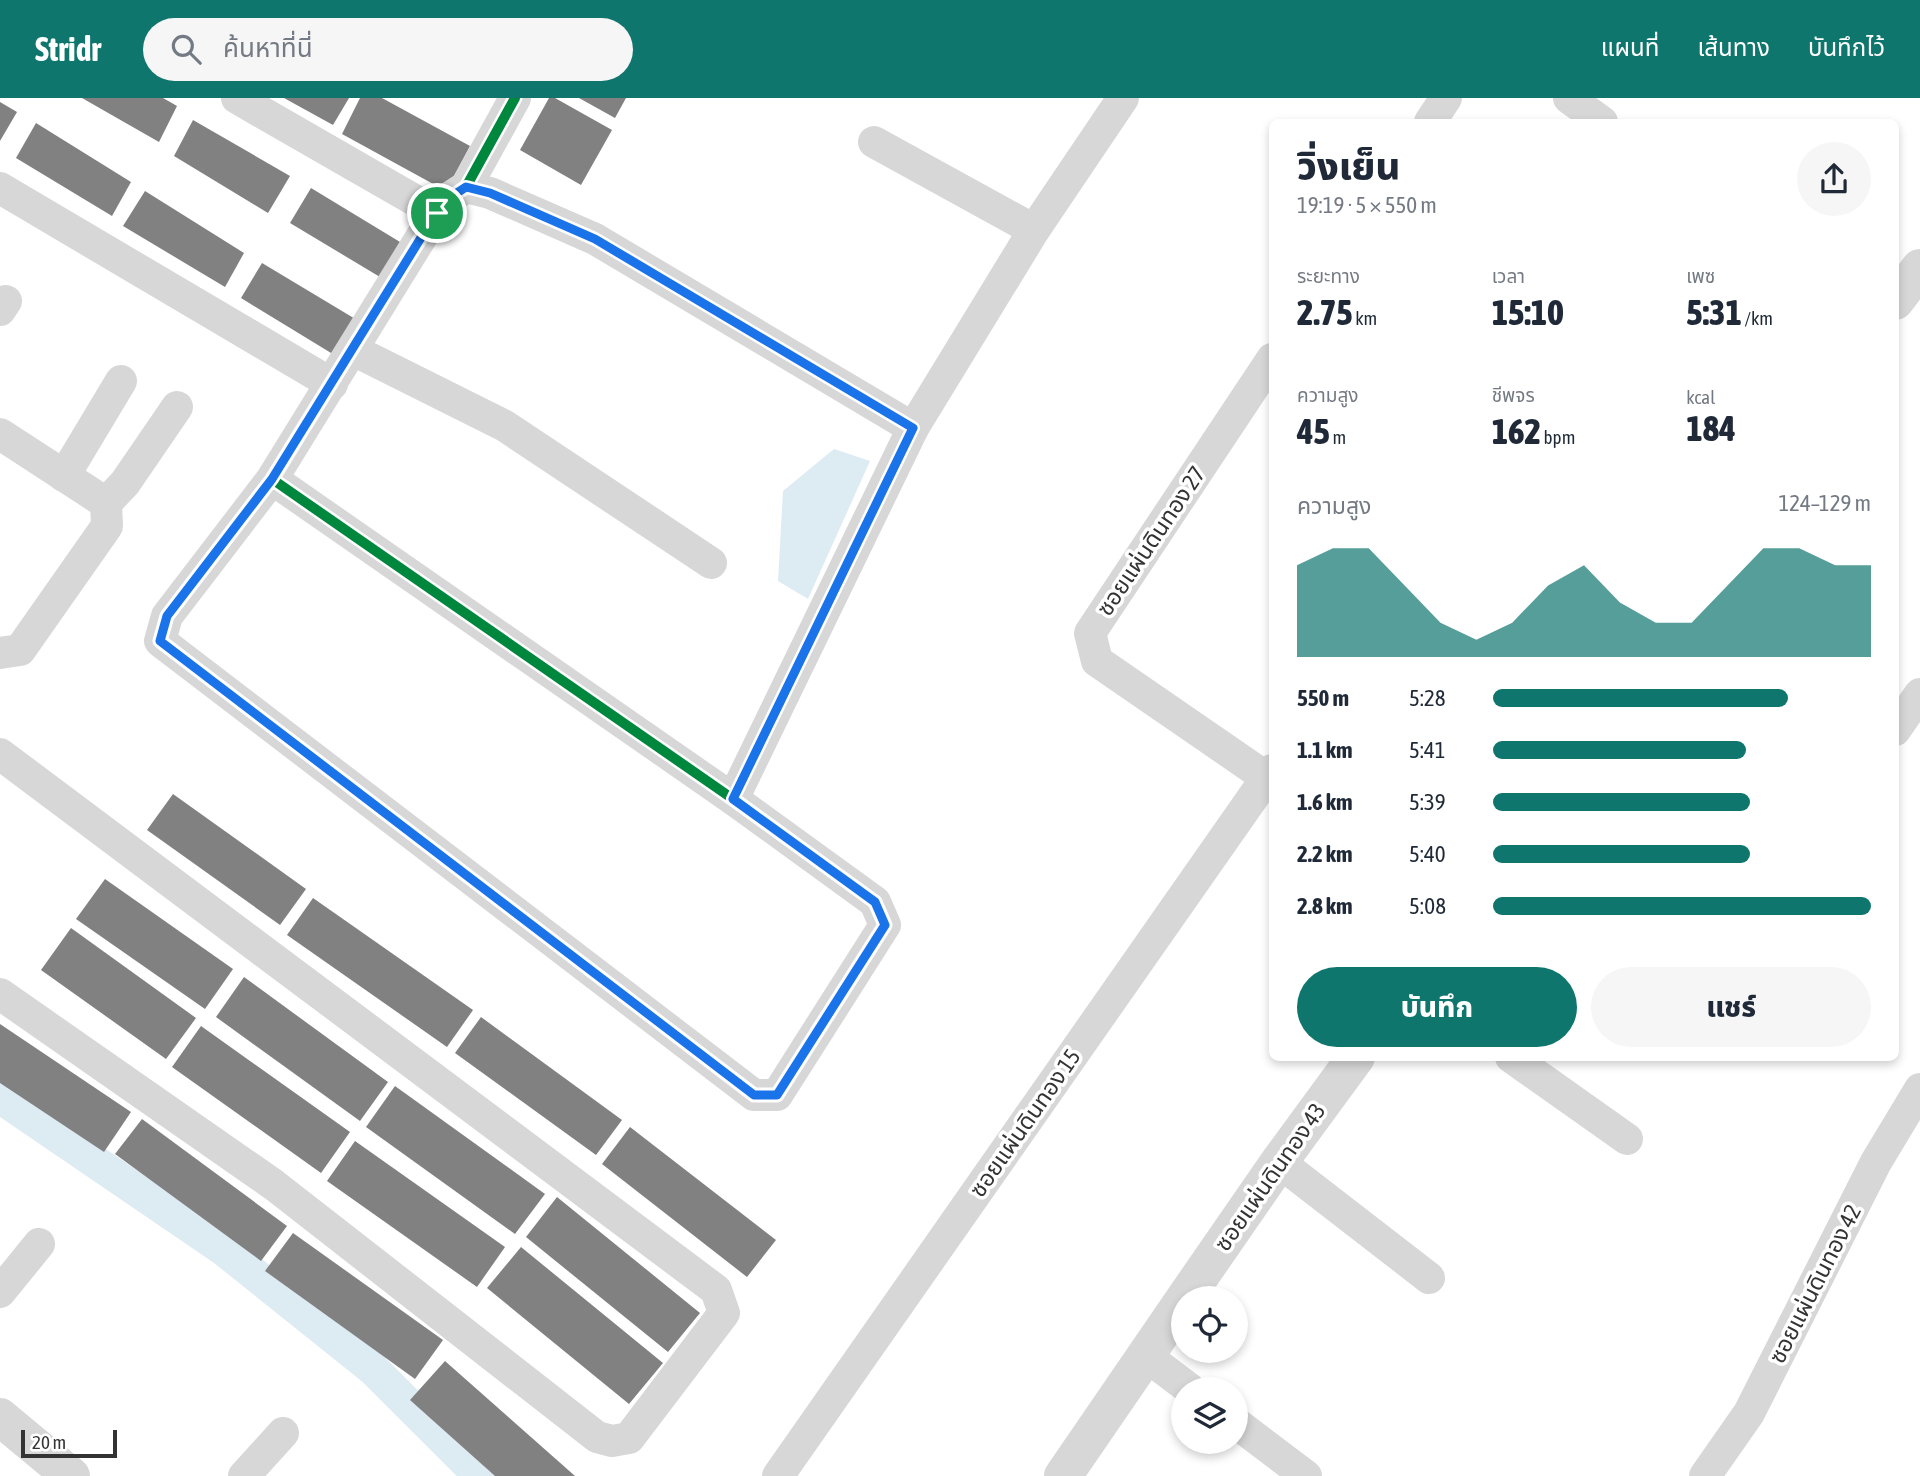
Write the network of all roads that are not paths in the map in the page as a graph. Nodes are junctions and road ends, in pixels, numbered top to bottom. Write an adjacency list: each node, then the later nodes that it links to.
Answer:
1 (237, 98): 11 (street)
2 (515, 98): 9 (street)
3 (1123, 98): 12 (street)
4 (1446, 98): 6 (street)
5 (1569, 98): 7 (street)
6 (1432, 119)
7 (1598, 119)
8 (874, 142): 12 (street)
9 (466, 187): 11 (street); 20 (street)
10 (0, 188): 18 (street)
11 (437, 213): 15 (street)
12 (1034, 230): 20 (street)
13 (1920, 268): 14 (street)
14 (1899, 297)
15 (353, 350): 18 (street); 25 (street)
16 (1269, 364): 30 (street, ซอยแผ่นดินทอง 27)
17 (121, 381): 22 (street)
18 (332, 384): 23 (street)
19 (177, 407): 24 (street)
20 (913, 428): 31 (street)
21 (0, 434): 22 (street)
22 (64, 476): 24 (street)
23 (272, 479): 31 (street); 31 (street)
24 (106, 503): 26 (street)
25 (711, 562)
26 (0, 653)
27 (1920, 694): 28 (street)
28 (1899, 724)
29 (0, 754): 32 (street)
30 (1269, 774): 50 (street, ซอยแผ่นดินทอง 15)
31 (733, 799)
32 (0, 994)
33 (1353, 1061): 37 (street, ซอยแผ่นดินทอง 43)
34 (1517, 1061): 36 (street)
35 (1920, 1089): 53 (street, ซอยแผ่นดินทอง 42)
36 (1626, 1139)
37 (1279, 1161): 39 (street); 40 (street, ซอยแผ่นดินทอง 43)
38 (38, 1244): 41 (street)
39 (1429, 1278)
40 (1194, 1286)
41 (0, 1292)
42 (1171, 1319): 43 (street, ซอยแผ่นดินทอง 43)
43 (1146, 1356): 44 (street); 51 (street, ซอยแผ่นดินทอง 43)
44 (1174, 1377)
45 (0, 1417): 48 (street)
46 (1248, 1432): 52 (street)
47 (283, 1433): 49 (street)
48 (53, 1470)
49 (244, 1476)
50 (778, 1476)
51 (1063, 1476)
52 (1306, 1476)
53 (1705, 1476)

